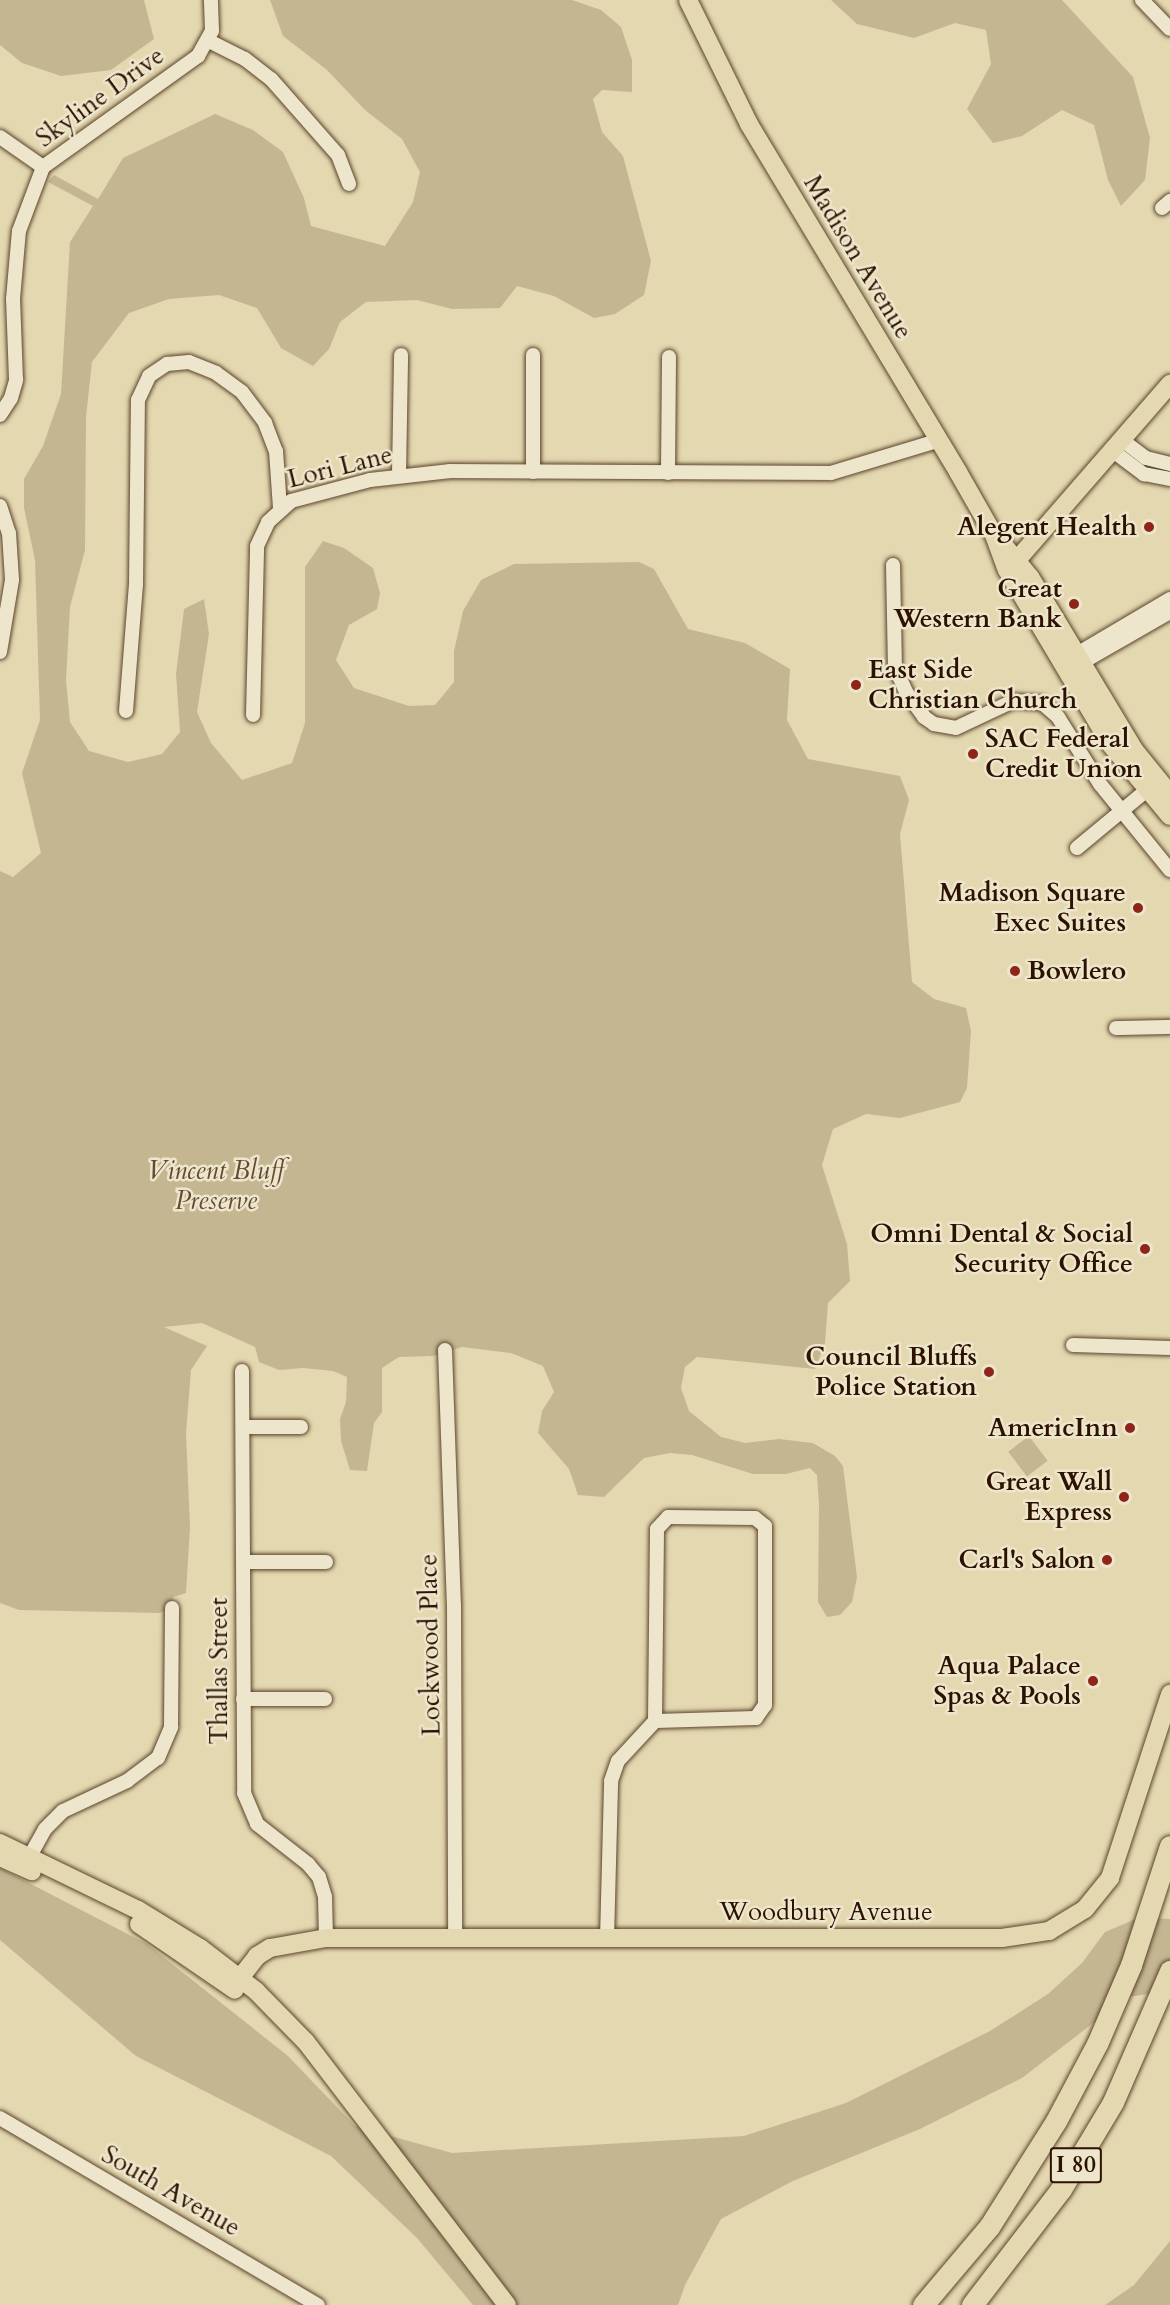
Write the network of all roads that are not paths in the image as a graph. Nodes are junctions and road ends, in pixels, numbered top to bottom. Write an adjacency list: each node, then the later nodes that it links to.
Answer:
1 (211, 0): 5 (street)
2 (688, 0): 14 (main road, Madison Avenue)
3 (1142, 0): 4 (street)
4 (1170, 29)
5 (209, 41): 7 (street, Skyline Drive); 8 (street)
6 (0, 137): 7 (street)
7 (43, 167): 13 (street, Skyline Drive)
8 (350, 184)
9 (400, 355): 19 (street)
10 (533, 355): 17 (street)
11 (669, 357): 18 (street)
12 (1170, 384): 15 (main road)
13 (0, 416)
14 (940, 440): 18 (street, Lori Lane); 24 (main road, Madison Avenue)
15 (1118, 446): 16 (street); 20 (street); 24 (main road)
16 (1170, 464)
17 (532, 472): 18 (street, Lori Lane); 19 (street, Lori Lane)
18 (668, 473)
19 (399, 476): 22 (street, Lori Lane)
20 (1170, 479)
21 (0, 506): 27 (street)
22 (280, 508): 29 (street, Lori Lane); 30 (street)
23 (893, 565): 32 (street)
24 (1013, 566): 28 (main road, Madison Avenue)
25 (1170, 599): 28 (street)
26 (1170, 612): 28 (street)
27 (0, 652)
28 (1074, 662): 31 (main road, Madison Avenue)
29 (126, 711)
30 (254, 715)
31 (1158, 788): 32 (street); 33 (main road, Madison Avenue)
32 (1121, 812): 34 (street); 35 (street)
33 (1170, 816)
34 (1077, 848)
35 (1170, 870)
36 (1170, 1027): 37 (street)
37 (1116, 1028)
38 (1073, 1345): 39 (street)
39 (1170, 1348)
40 (445, 1350): 56 (street, Lockwood Place)
41 (242, 1371): 43 (street, Thallas Street)
42 (301, 1427): 43 (street)
43 (243, 1428): 44 (street, Thallas Street)
44 (243, 1562): 45 (street); 48 (street, Thallas Street)
45 (326, 1562)
46 (172, 1608): 54 (street)
47 (1170, 1694): 57 (main road, Woodbury Avenue)
48 (243, 1699): 49 (street); 55 (street, Thallas Street)
49 (325, 1699)
50 (655, 1721): 50 (street); 57 (street)
51 (0, 1843): 54 (main road)
52 (1170, 1846): 67 (highway, I 80)
53 (0, 1857): 54 (main road)
54 (26, 1861): 59 (main road); 61 (main road)
55 (326, 1938): 56 (main road, Woodbury Avenue); 58 (main road, Woodbury Avenue)
56 (454, 1939): 57 (main road, Woodbury Avenue)
57 (607, 1939)
58 (250, 1955): 59 (main road); 61 (main road, Woodbury Avenue); 62 (main road)
59 (213, 1957): 61 (main road)
60 (1170, 1971): 68 (highway, I 80)
61 (233, 1978): 62 (main road); 63 (main road)
62 (258, 1994): 63 (main road)
63 (335, 2079): 66 (main road)
64 (0, 2118): 65 (street, South Avenue)
65 (318, 2305)
66 (507, 2305)
67 (923, 2305)
68 (972, 2305)

